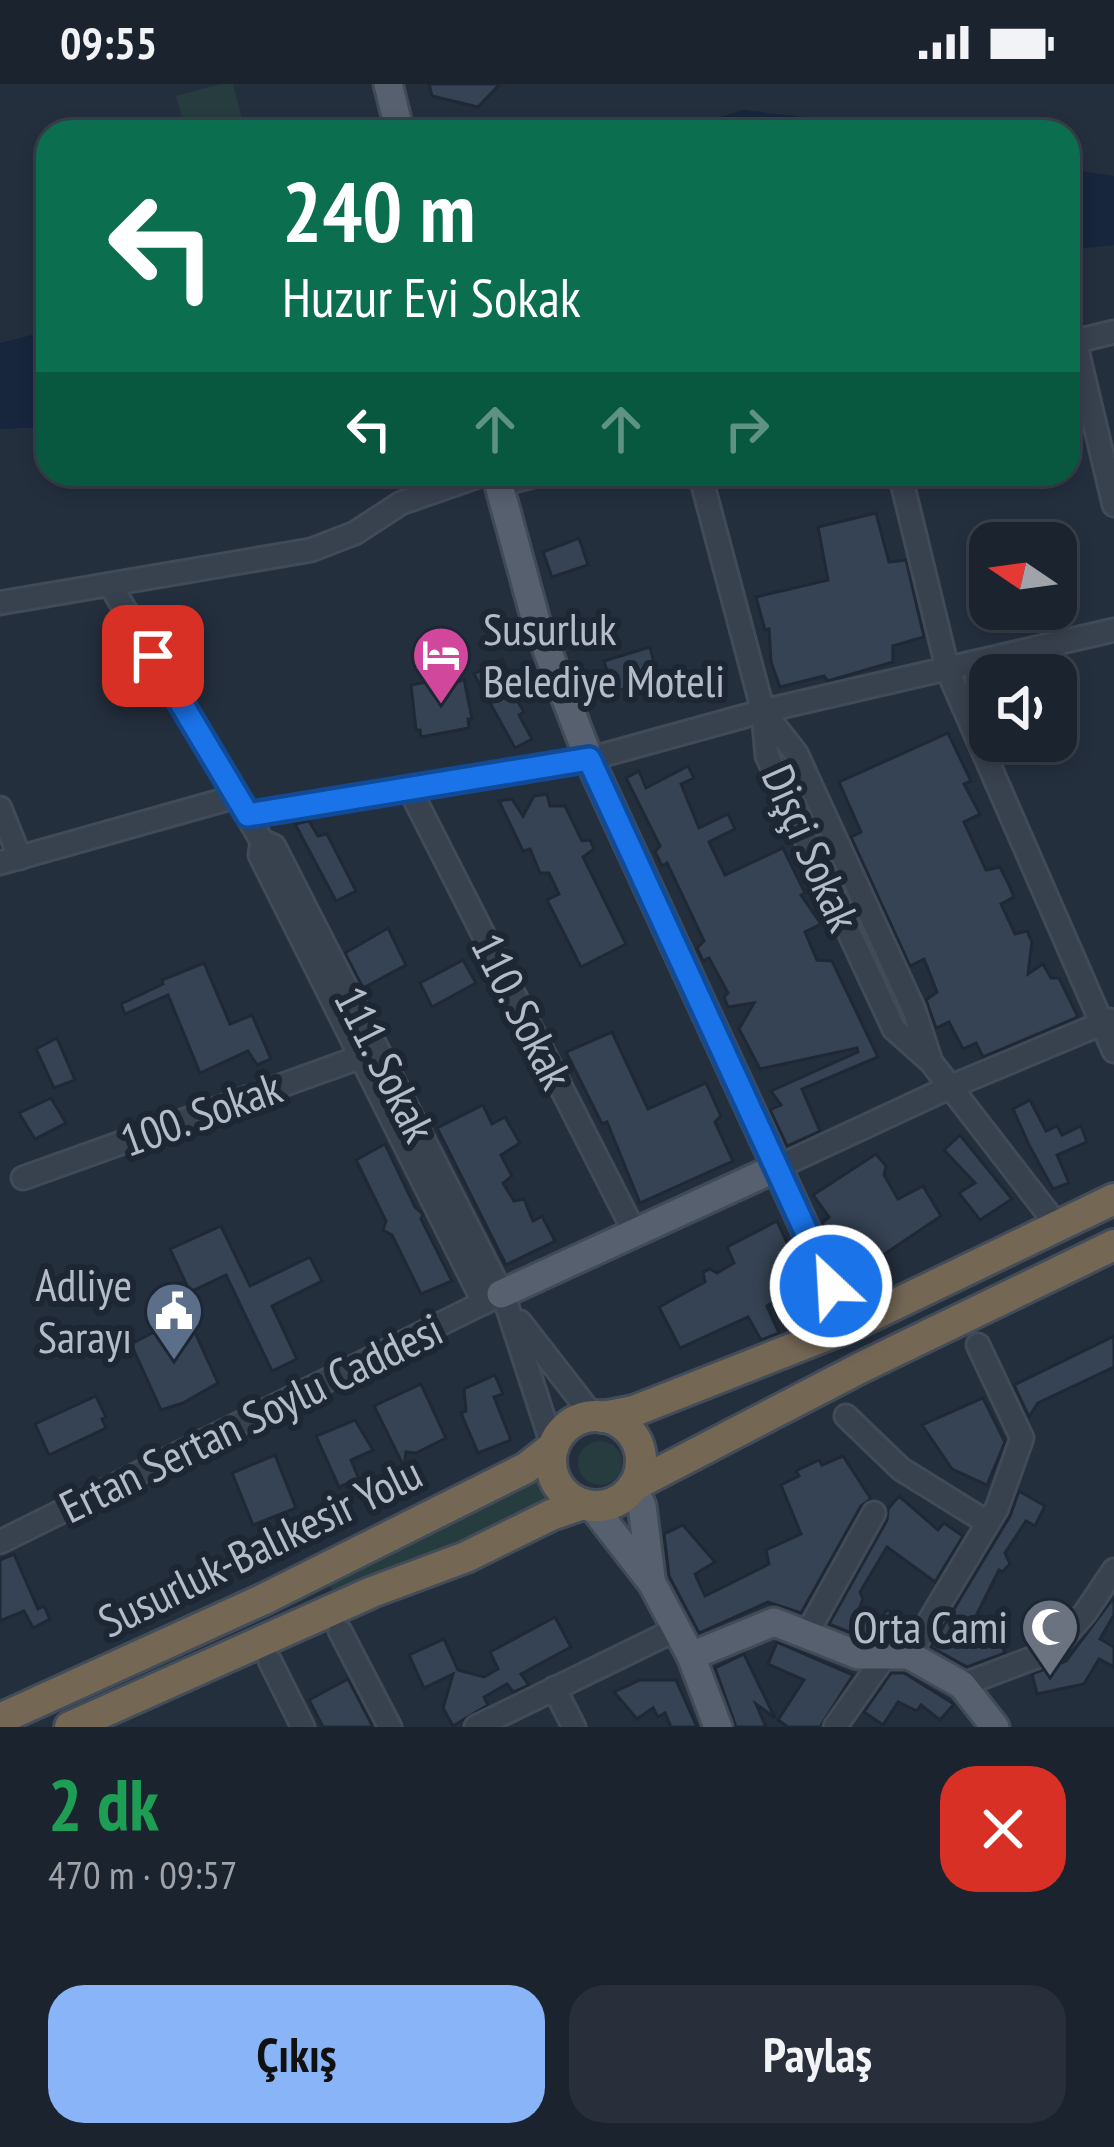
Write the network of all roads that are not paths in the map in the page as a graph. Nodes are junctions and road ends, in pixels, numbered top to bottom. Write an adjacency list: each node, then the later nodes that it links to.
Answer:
1 (388, 84): 2 (main road)
2 (397, 120)
3 (1114, 332): 4 (street)
4 (1080, 340)
5 (1080, 373): 10 (street)
6 (463, 486): 11 (street)
7 (495, 486): 16 (main road)
8 (703, 486): 15 (street)
9 (903, 486): 14 (street)
10 (1114, 505)
11 (111, 586): 12 (street); 18 (street, 111. Sokak)
12 (0, 603)
13 (1114, 630): 14 (street)
14 (949, 671): 15 (street); 21 (street)
15 (763, 711): 16 (street); 24 (street, Dişçi Sokak)
16 (589, 759): 17 (street); 25 (main road)
17 (409, 788): 18 (street); 29 (street, 110. Sokak)
18 (243, 806): 20 (street); 23 (street, 111. Sokak)
19 (0, 808): 20 (street)
20 (10, 860)
21 (1108, 1022): 22 (street); 24 (street)
22 (1114, 1051)
23 (370, 1054): 26 (street, 100. Sokak); 31 (street, 111. Sokak)
24 (950, 1088): 25 (street); 28 (street, Dişçi Sokak)
25 (776, 1168): 29 (main road); 32 (main road)
26 (23, 1178)
27 (1114, 1199): 28 (highway, Susurluk-Balıkesir Yolu)
28 (1057, 1225): 32 (highway, Susurluk-Balıkesir Yolu)
29 (635, 1233): 31 (main road)
30 (1114, 1245): 37 (highway, Susurluk-Balıkesir Yolu)
31 (497, 1299): 34 (street); 36 (street); 41 (street, Ertan Sertan Soylu Caddesi)
32 (850, 1326): 34 (highway, Susurluk-Balıkesir Yolu)
33 (978, 1345): 40 (street)
34 (598, 1416): 36 (highway, Susurluk-Balıkesir Yolu); 37 (highway)
35 (846, 1416): 40 (street)
36 (554, 1447): 38 (highway); 52 (highway, Susurluk-Balıkesir Yolu)
37 (633, 1486): 38 (highway, Susurluk-Balıkesir Yolu); 43 (main road)
38 (587, 1505): 43 (main road); 53 (highway, Susurluk-Balıkesir Yolu)
39 (874, 1513): 46 (street)
40 (988, 1522): 48 (street)
41 (0, 1542)
42 (1114, 1570): 50 (street)
43 (652, 1582): 44 (main road)
44 (676, 1628): 47 (main road); 51 (street)
45 (340, 1631): 55 (street)
46 (806, 1635): 47 (main road); 48 (main road)
47 (691, 1655): 58 (main road)
48 (897, 1656): 50 (main road); 59 (street)
49 (270, 1660): 54 (street)
50 (962, 1685): 60 (main road)
51 (554, 1688): 56 (street); 57 (street)
52 (0, 1719)
53 (70, 1727)
54 (303, 1727)
55 (389, 1727)
56 (476, 1727)
57 (574, 1727)
58 (718, 1727)
59 (835, 1727)
60 (994, 1727)

